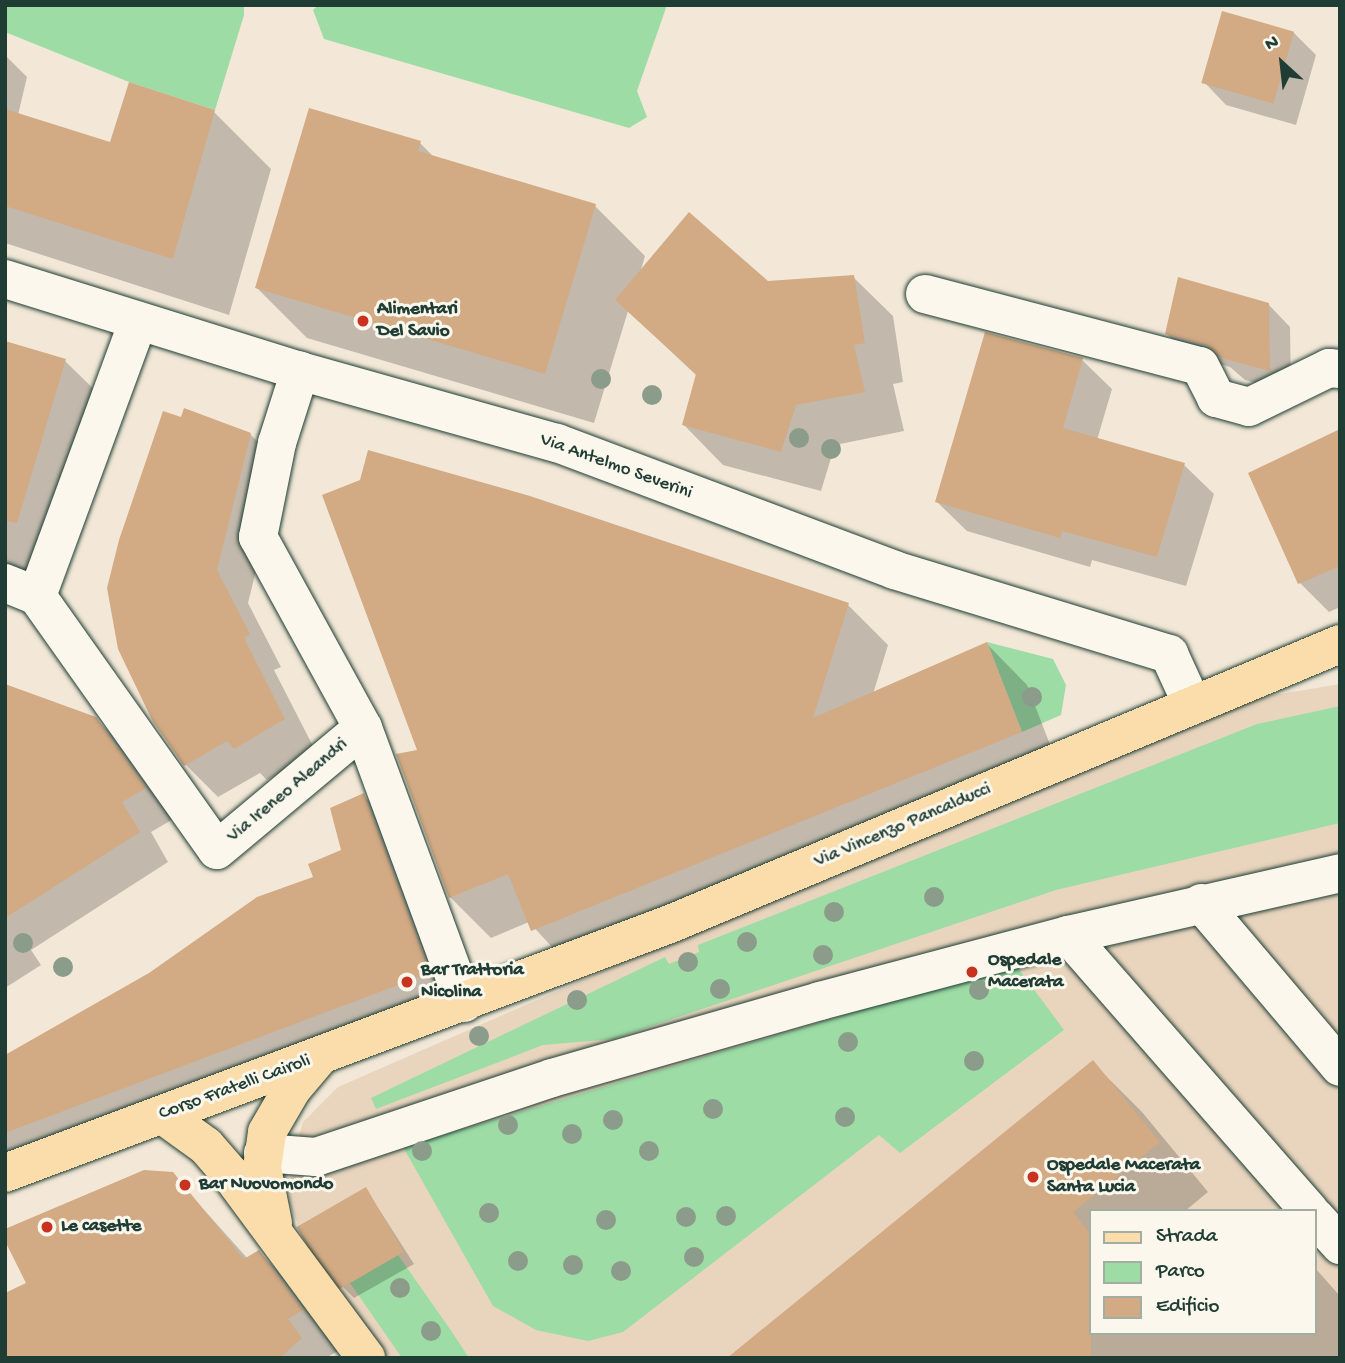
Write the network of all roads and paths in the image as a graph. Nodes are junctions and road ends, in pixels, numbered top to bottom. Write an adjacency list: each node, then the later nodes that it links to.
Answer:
1 (5, 279): 3 (street, Via Antelmo Severini)
2 (926, 293): 4 (street)
3 (138, 321): 5 (street, Via Antelmo Severini); 6 (street, Via Ireneo Aleandri)
4 (1340, 369)
5 (300, 371): 8 (street, Via Antelmo Severini); 9 (street, Via Ireneo Aleandri)
6 (21, 590): 9 (street, Via Ireneo Aleandri)
7 (1340, 644): 8 (main road, Via Vincenzo Pancalducci)
8 (1192, 704): 13 (main road, Via Vincenzo Pancalducci)
9 (363, 728): 13 (street)
10 (1340, 873): 11 (street)
11 (1201, 903): 12 (street); 15 (street)
12 (1068, 936): 17 (street); 19 (street)
13 (464, 1003): 14 (main road, Corso Fratelli Cairoli)
14 (319, 1056): 16 (main road, Corso Fratelli Cairoli); 17 (main road)
15 (1340, 1067)
16 (163, 1115): 18 (main road, Corso Fratelli Cairoli); 21 (main road)
17 (262, 1153): 21 (main road)
18 (5, 1173)
19 (1308, 1209)
20 (1317, 1219): 22 (street)
21 (282, 1245): 23 (main road)
22 (1340, 1245)
23 (366, 1358)

